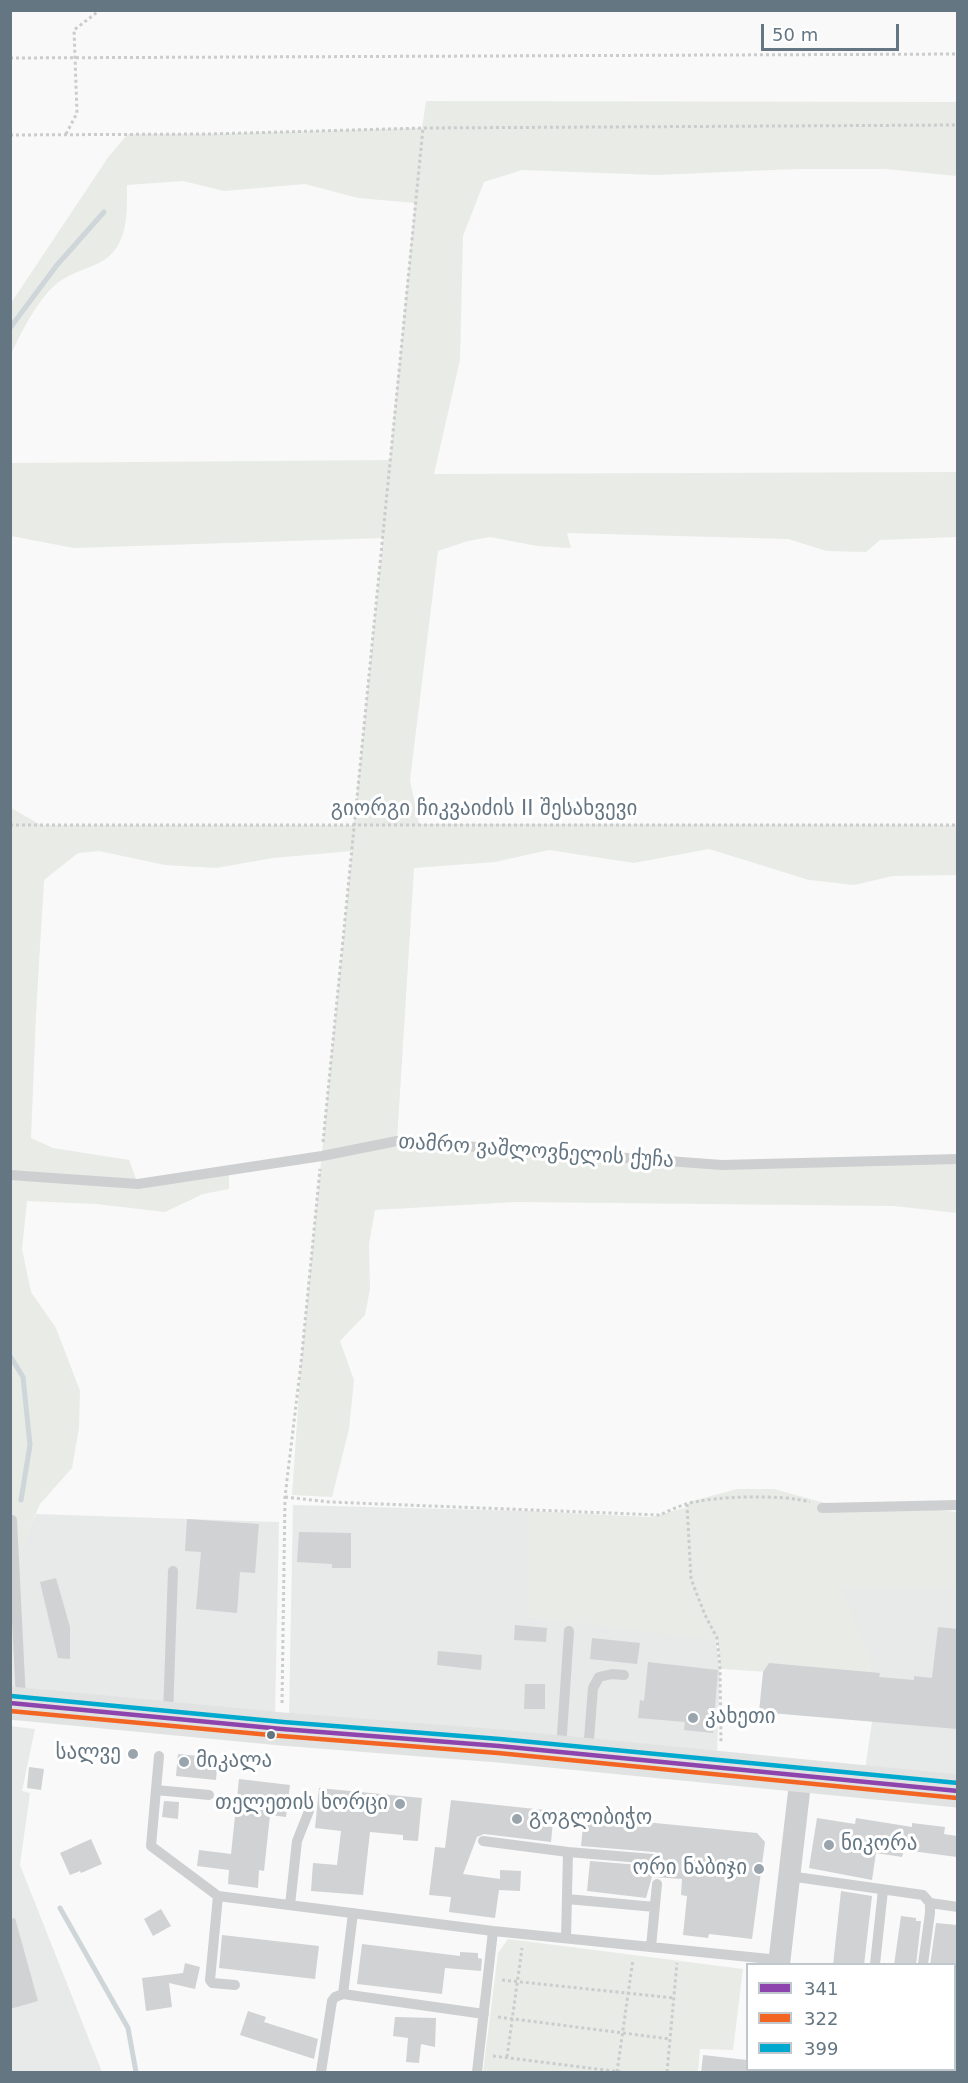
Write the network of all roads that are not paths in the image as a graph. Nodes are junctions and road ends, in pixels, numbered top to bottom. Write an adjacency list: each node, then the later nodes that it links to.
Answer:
1 (957, 1160): 2 (lane, თამრო ვაშლოვნელის ქუჩა)
2 (10, 1175)
3 (957, 1505): 4 (lane)
4 (822, 1508)
5 (12, 1520): 9 (lane)
6 (172, 1571): 10 (lane)
7 (569, 1631): 11 (lane)
8 (624, 1675): 11 (lane)
9 (16, 1704): 10 (highway)
10 (168, 1718): 11 (highway)
11 (574, 1754): 13 (highway)
12 (159, 1756): 14 (lane)
13 (801, 1776): 15 (highway); 21 (street)
14 (156, 1790): 16 (lane); 24 (lane)
15 (957, 1791)
16 (209, 1795)
17 (309, 1811): 27 (lane)
18 (483, 1841): 19 (lane)
19 (568, 1852): 20 (lane); 25 (lane)
20 (653, 1859)
21 (789, 1876): 23 (lane); 34 (street)
22 (657, 1884): 28 (lane)
23 (883, 1890): 26 (lane); 35 (lane)
24 (218, 1896): 27 (lane); 37 (lane)
25 (567, 1899): 28 (lane); 32 (lane)
26 (930, 1903): 29 (lane); 36 (lane)
27 (290, 1905): 30 (lane)
28 (655, 1907): 33 (lane)
29 (957, 1907)
30 (353, 1913): 31 (lane); 38 (lane)
31 (493, 1931): 32 (lane); 39 (lane)
32 (566, 1938): 33 (lane)
33 (651, 1947): 34 (lane)
34 (779, 1962)
35 (875, 1963)
36 (923, 1963)
37 (235, 1985)
38 (343, 1994): 39 (lane); 40 (lane)
39 (484, 2014): 41 (lane)
40 (321, 2073)
41 (477, 2073)

